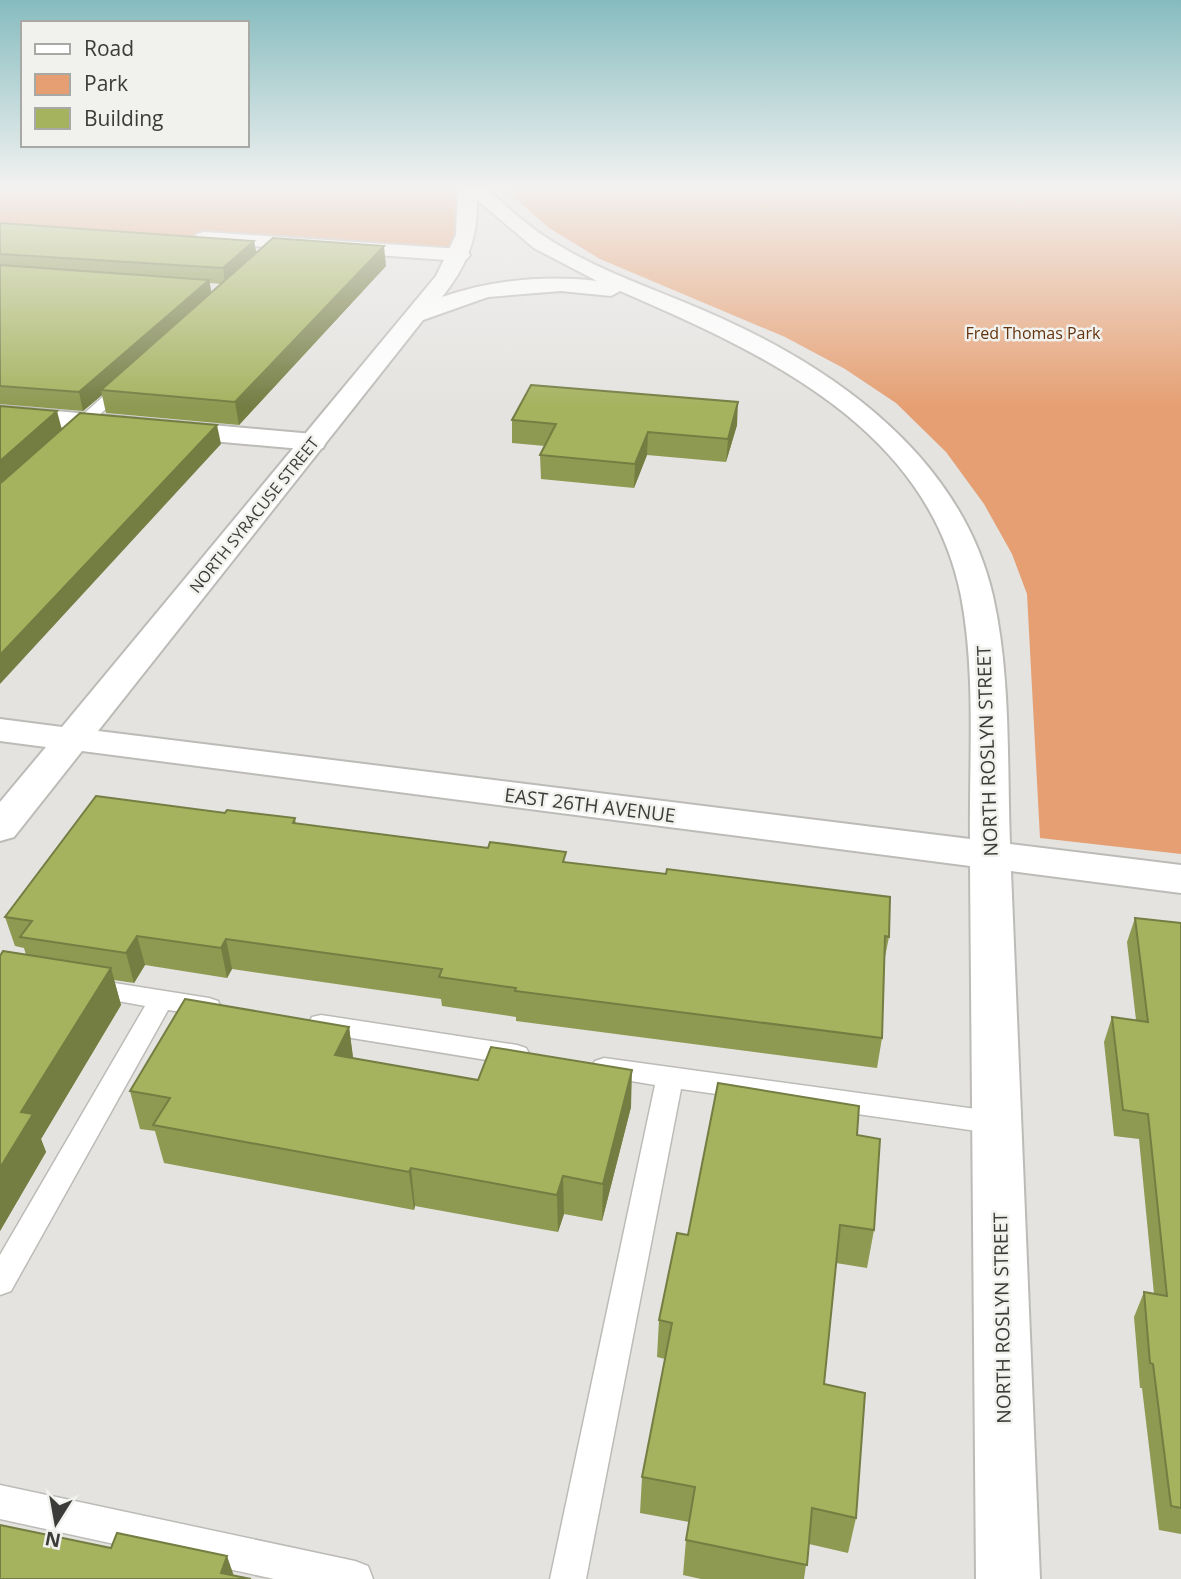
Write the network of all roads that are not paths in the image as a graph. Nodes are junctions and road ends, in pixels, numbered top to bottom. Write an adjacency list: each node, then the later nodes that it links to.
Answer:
1 (457, 260): 4 (street, NORTH SYRACUSE STREET)
2 (573, 260): 3 (street, NORTH ROSLYN STREET)
3 (655, 297): 4 (street); 12 (street, NORTH ROSLYN STREET)
4 (416, 316): 8 (street, NORTH SYRACUSE STREET)
5 (135, 375): 7 (lane)
6 (0, 414): 7 (street)
7 (74, 430): 8 (street)
8 (313, 442): 10 (street, NORTH SYRACUSE STREET)
9 (0, 730): 10 (street, EAST 26TH AVENUE)
10 (72, 739): 11 (street, NORTH SYRACUSE STREET); 12 (street, EAST 26TH AVENUE)
11 (0, 828)
12 (991, 856): 13 (street, EAST 26TH AVENUE); 21 (street, NORTH ROSLYN STREET)
13 (1181, 879)
14 (65, 984): 15 (lane)
15 (162, 999): 16 (lane); 22 (lane)
16 (229, 1010)
17 (297, 1021): 18 (lane)
18 (538, 1058)
19 (578, 1064): 20 (lane)
20 (670, 1078): 21 (lane); 25 (lane)
21 (998, 1123): 26 (street, NORTH ROSLYN STREET)
22 (0, 1282)
23 (0, 1502): 24 (lane)
24 (355, 1579)
25 (568, 1579)
26 (1008, 1579)

